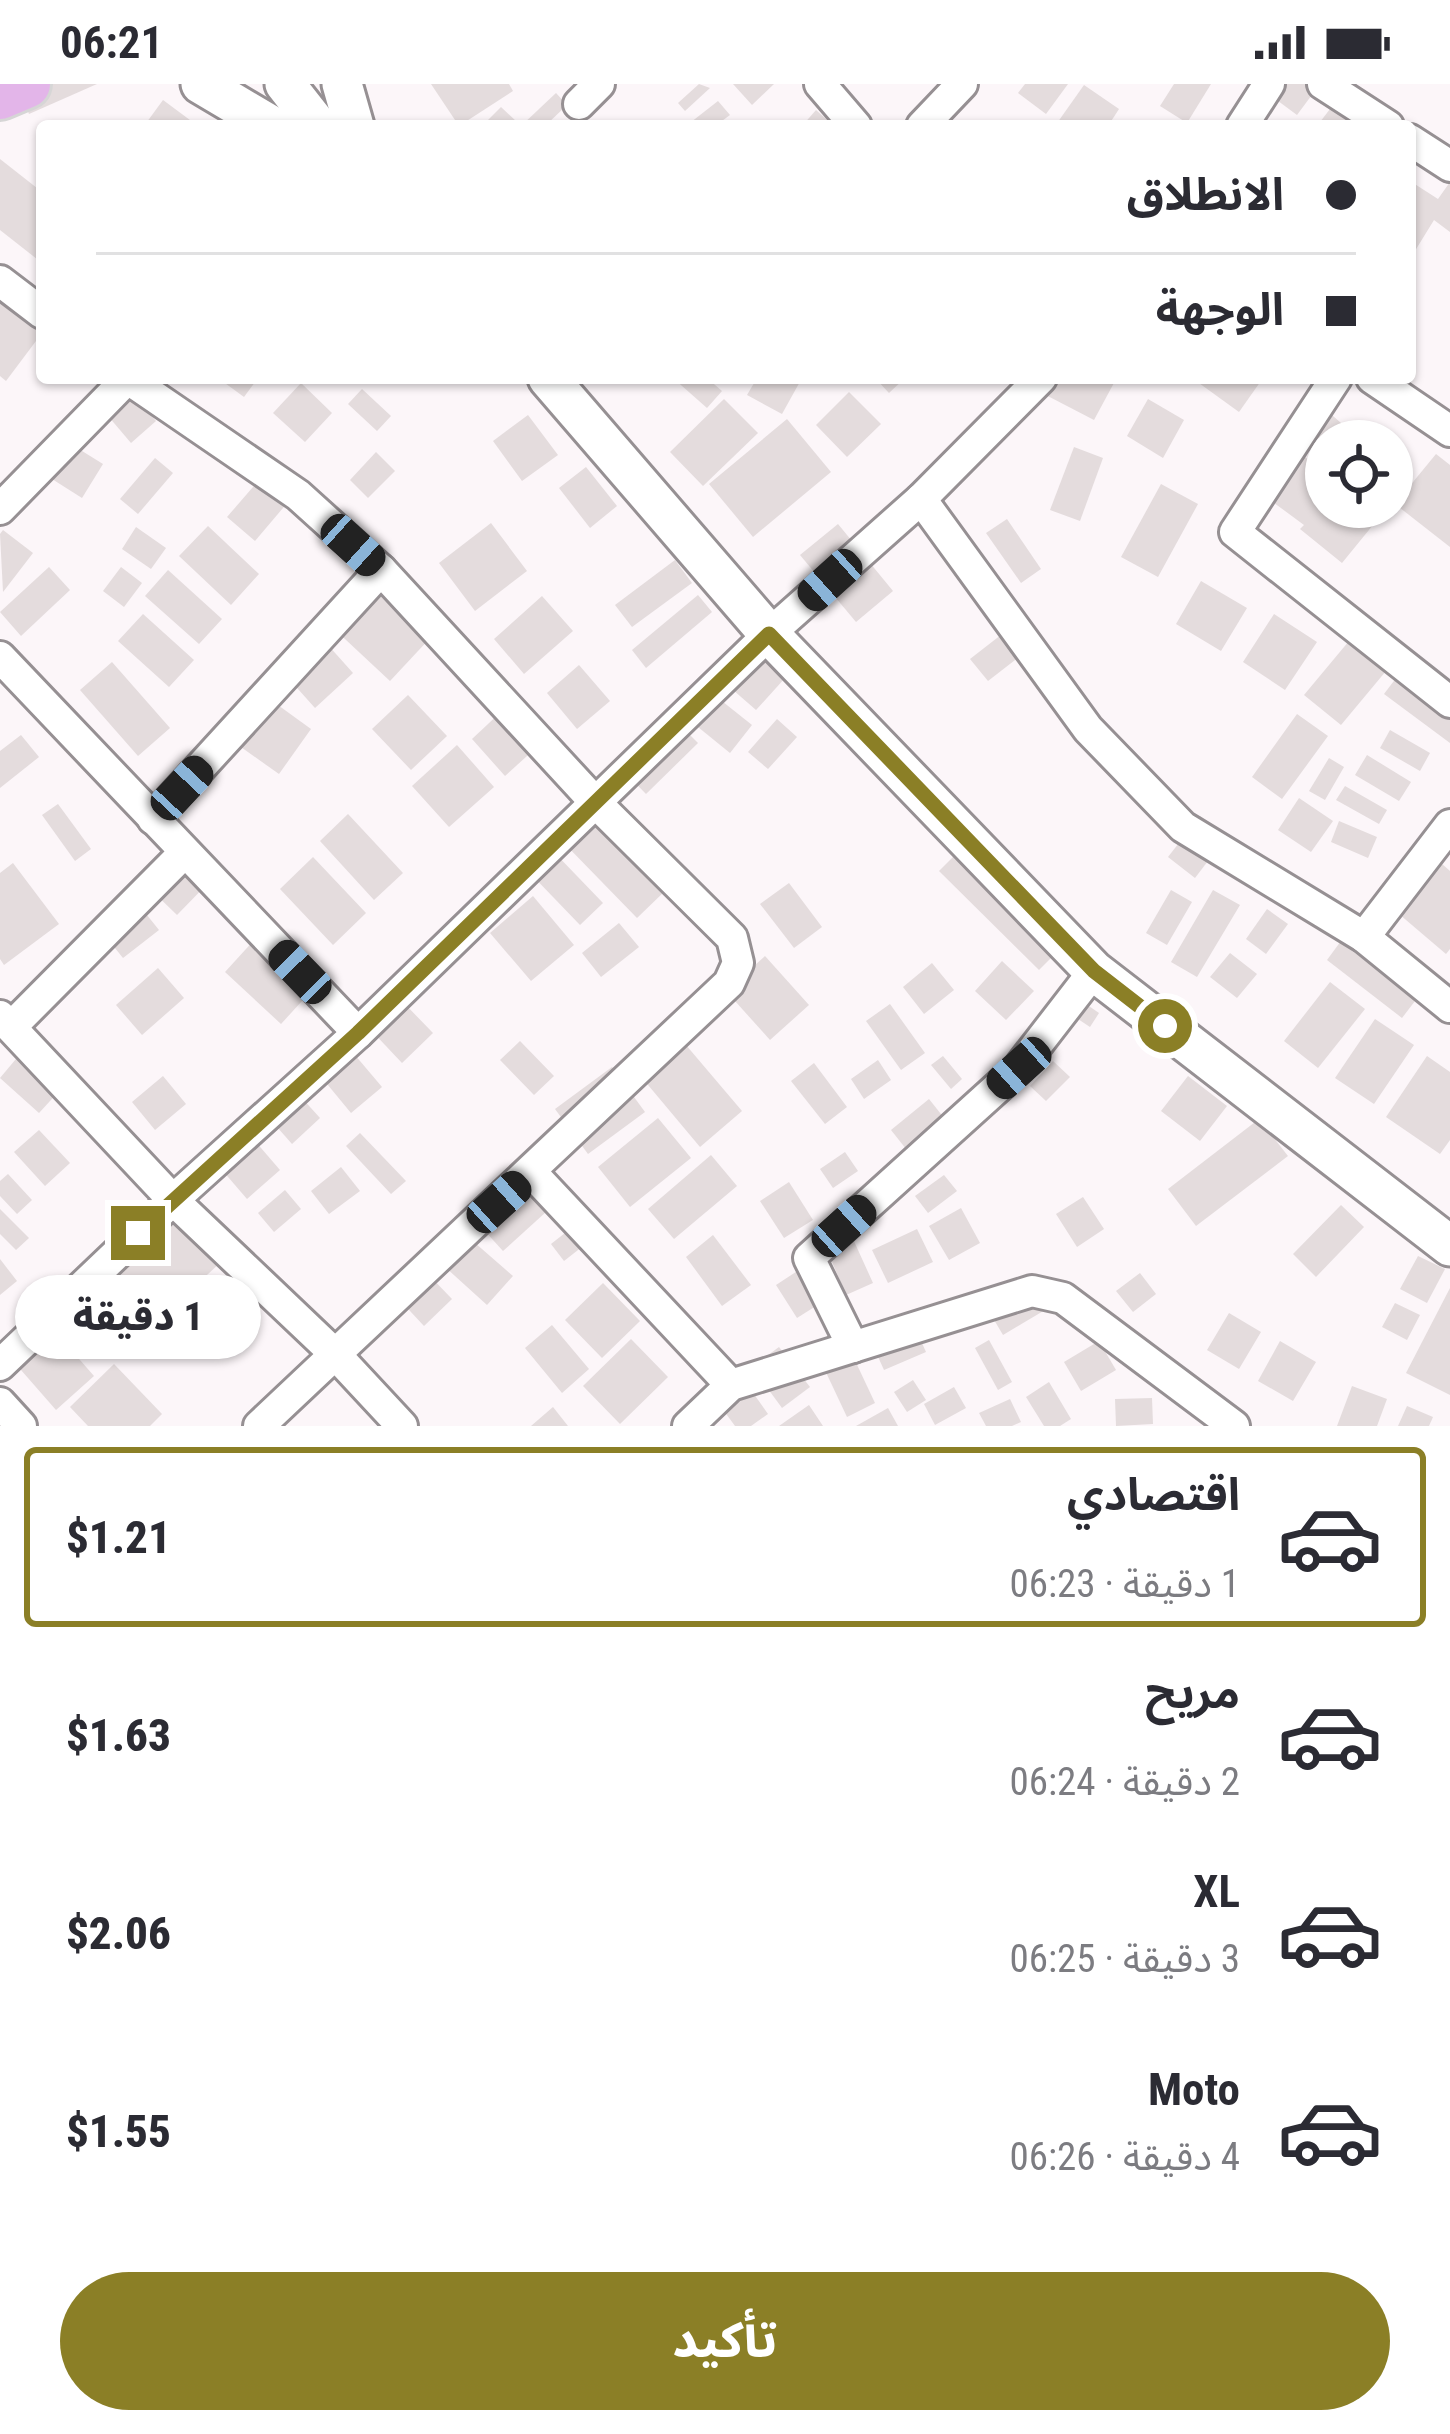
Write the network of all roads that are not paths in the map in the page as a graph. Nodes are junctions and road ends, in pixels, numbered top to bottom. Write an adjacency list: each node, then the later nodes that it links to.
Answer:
1 (26, 84): 9 (main road)
2 (201, 84): 10 (street)
3 (284, 84): 11 (street)
4 (342, 84): 12 (street)
5 (820, 84): 13 (street)
6 (962, 84): 14 (street)
7 (1269, 84): 15 (street)
8 (1323, 84): 16 (street)
9 (0, 95)
10 (262, 120)
11 (313, 120)
12 (352, 120)
13 (851, 120)
14 (928, 120)
15 (1246, 120)
16 (1379, 120)
17 (1416, 144): 18 (street)
18 (1450, 166)
19 (0, 281): 20 (street)
20 (36, 308)
21 (121, 384): 29 (street)
22 (136, 384): 30 (street)
23 (553, 384): 31 (street)
24 (1035, 384): 28 (street)
25 (1332, 384): 33 (street)
26 (1381, 384): 27 (street)
27 (1450, 430)
28 (921, 499): 31 (street); 38 (street)
29 (0, 509)
30 (381, 570): 34 (street); 35 (street)
31 (769, 634): 34 (street); 39 (street)
32 (0, 657): 35 (street)
33 (1450, 702)
34 (595, 802): 42 (street); 43 (street)
35 (153, 819): 37 (street)
36 (1450, 825): 38 (street)
37 (184, 852): 41 (street); 42 (street)
38 (1364, 937): 40 (street)
39 (1094, 971): 45 (street); 46 (street)
40 (1450, 1007)
41 (6, 1022): 44 (street)
42 (358, 1033): 44 (street)
43 (532, 1172): 47 (street); 49 (street)
44 (173, 1200): 47 (street); 48 (street)
45 (1450, 1246)
46 (853, 1347): 49 (street); 55 (street)
47 (334, 1354): 52 (street); 53 (street)
48 (0, 1365)
49 (731, 1385): 54 (street)
50 (0, 1403): 51 (street)
51 (21, 1426)
52 (259, 1426)
53 (402, 1426)
54 (688, 1426)
55 (1234, 1426)

